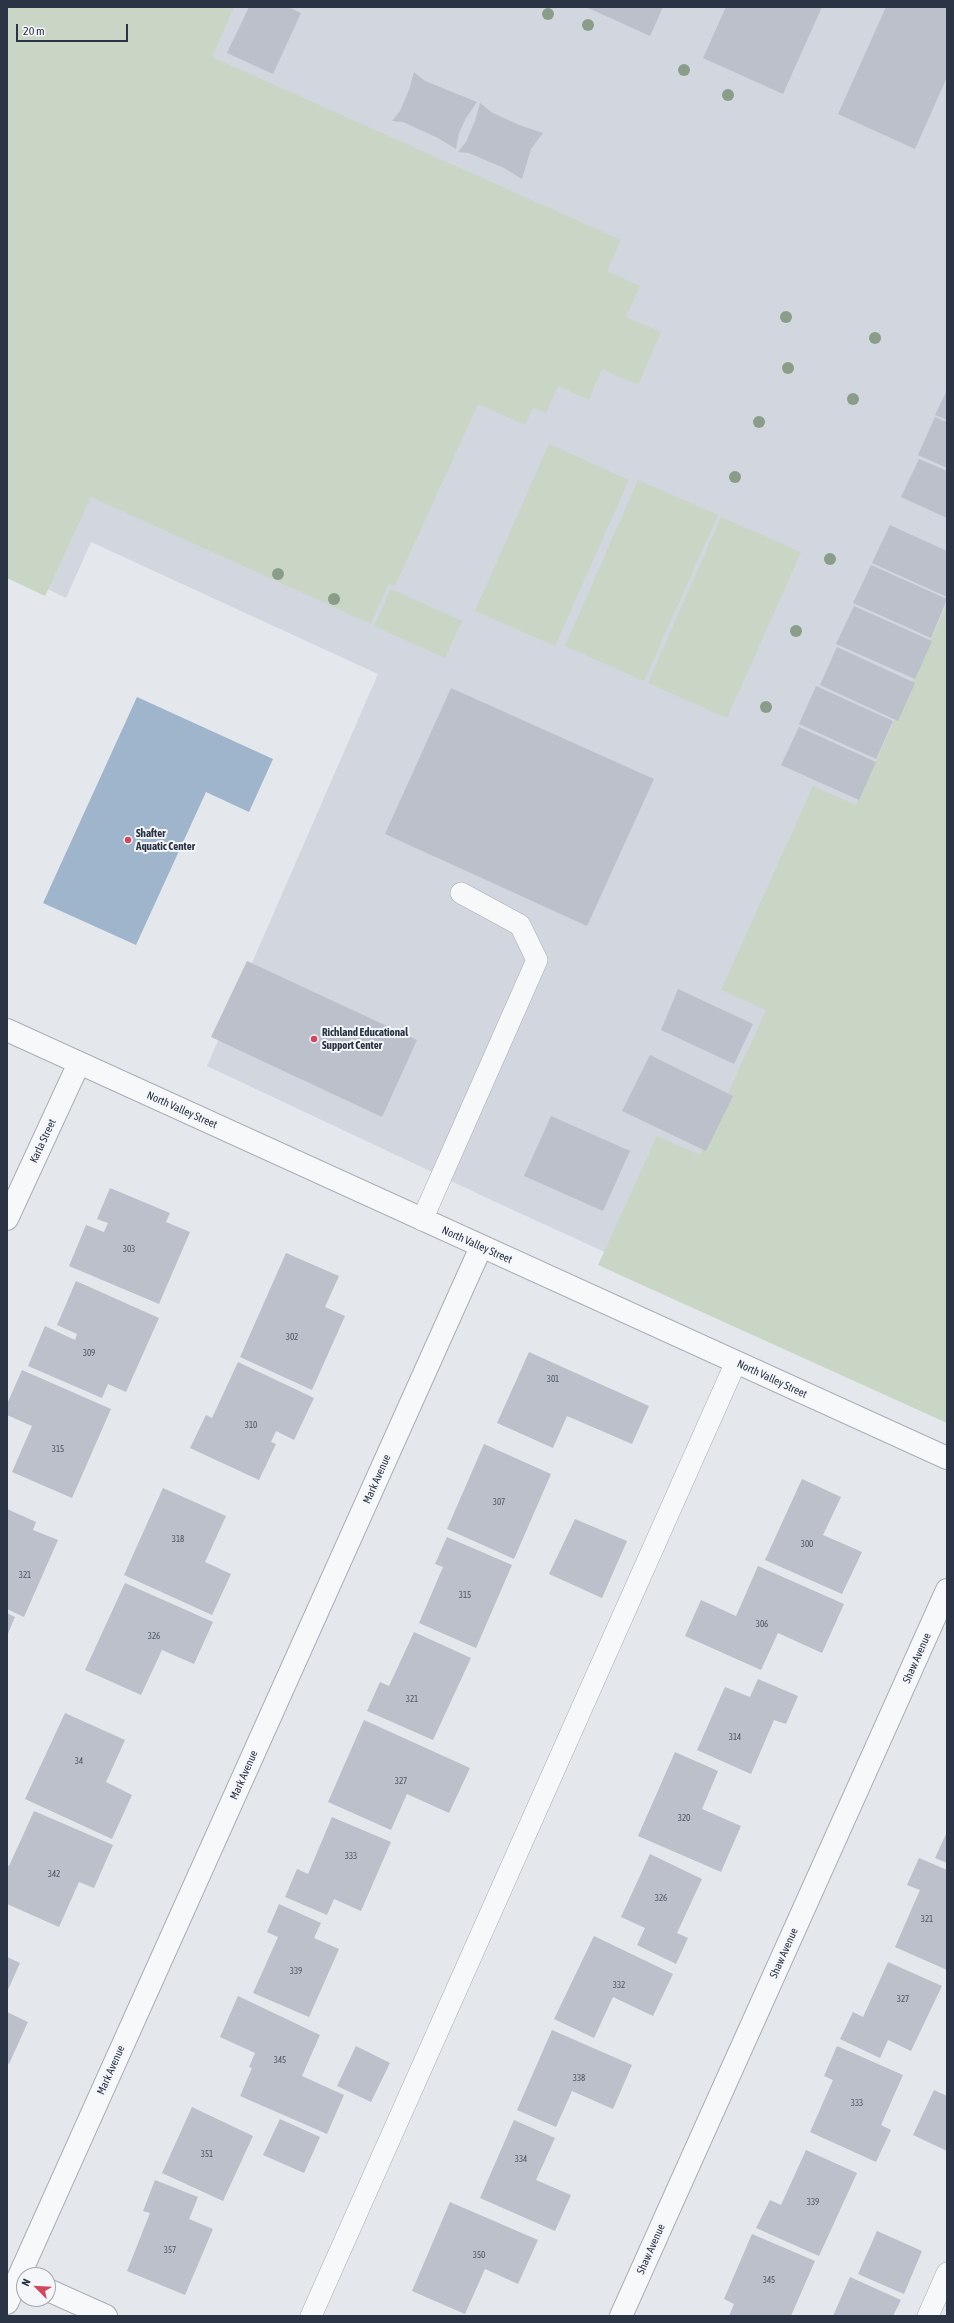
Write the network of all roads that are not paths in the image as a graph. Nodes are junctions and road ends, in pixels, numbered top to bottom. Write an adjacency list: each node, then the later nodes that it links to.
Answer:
1 (461, 893): 5 (lane)
2 (7, 1030): 3 (street, North Valley Street)
3 (79, 1063): 4 (street, Karla Street); 5 (street, North Valley Street)
4 (7, 1219)
5 (422, 1220): 6 (street, North Valley Street)
6 (481, 1247): 7 (street, North Valley Street); 10 (street, Mark Avenue)
7 (736, 1362): 8 (street, North Valley Street); 16 (lane)
8 (947, 1458)
9 (947, 1590): 17 (street, Shaw Avenue)
10 (20, 2267)
11 (947, 2273): 18 (lane)
12 (16, 2276): 14 (street, Mark Avenue)
13 (56, 2294): 15 (street)
14 (7, 2303)
15 (106, 2316)
16 (311, 2316)
17 (621, 2316)
18 (928, 2316)

